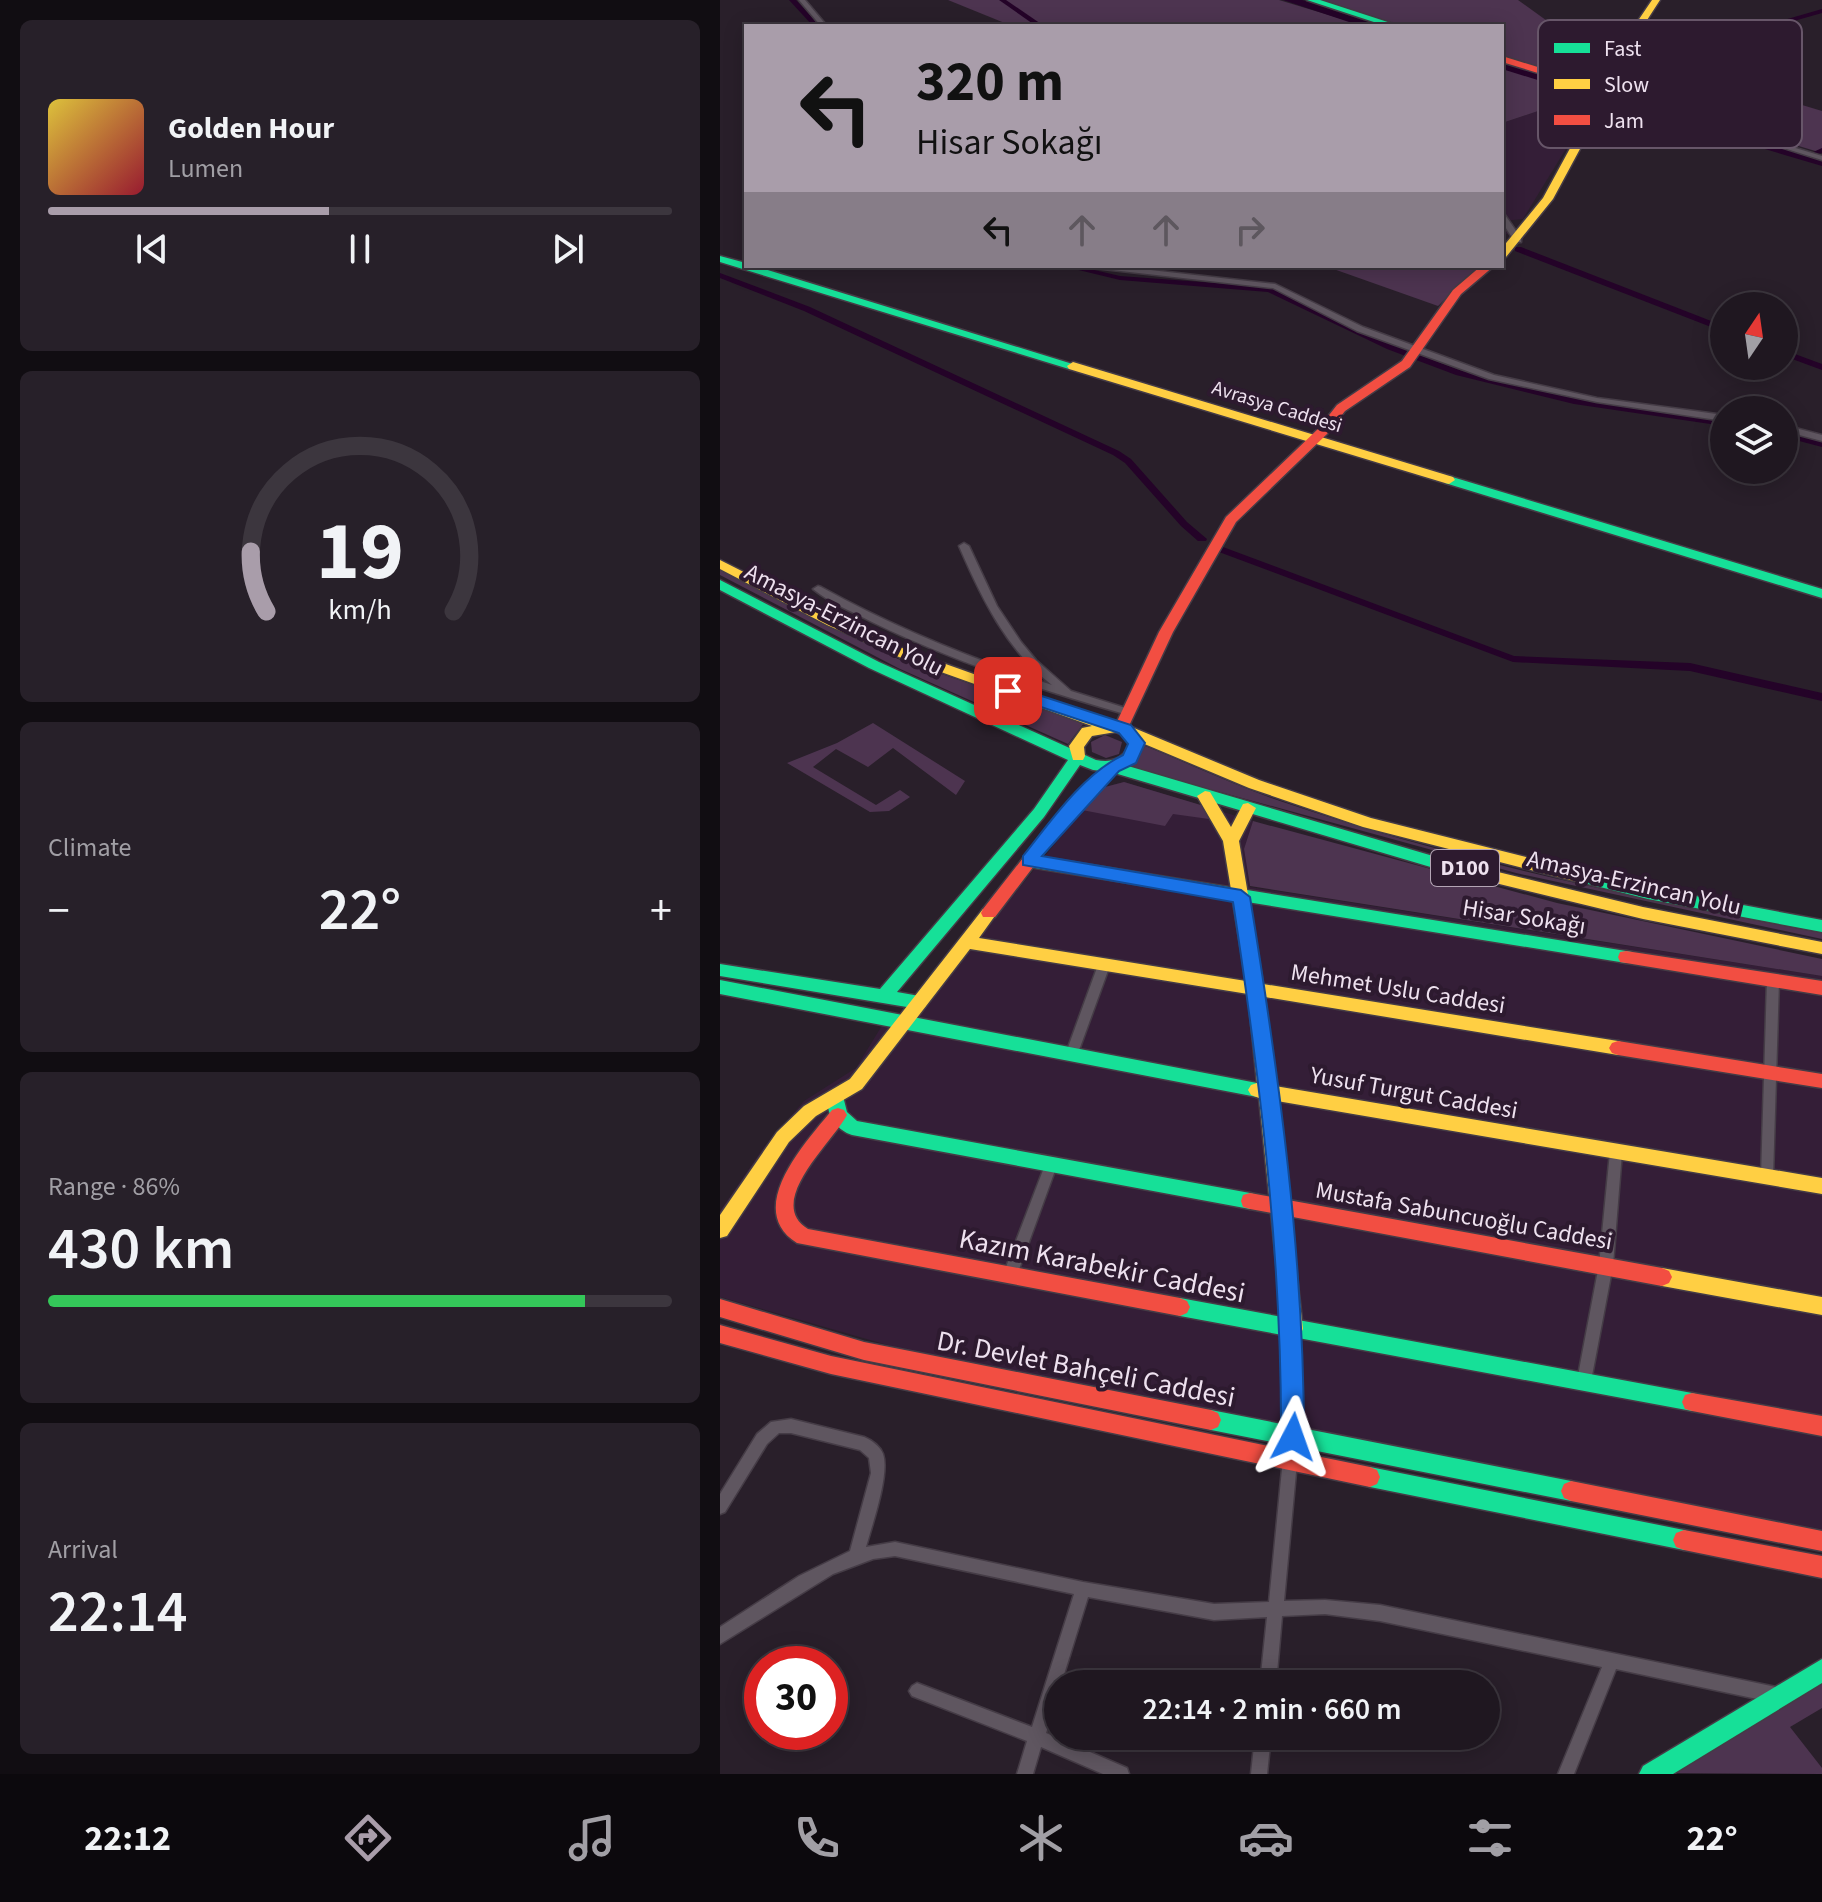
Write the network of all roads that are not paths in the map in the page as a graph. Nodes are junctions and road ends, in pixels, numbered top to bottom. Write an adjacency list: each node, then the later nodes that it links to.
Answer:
1 (802, 0): 5 (street)
2 (1311, 0): 6 (main road)
3 (1656, 0): 4 (main road)
4 (1643, 20)
5 (822, 24)
6 (1389, 24)
7 (1504, 60): 8 (main road)
8 (1538, 70)
9 (1572, 148): 13 (main road)
10 (1790, 148): 11 (street)
11 (1822, 158)
12 (1504, 220): 13 (street)
13 (1518, 240): 14 (main road)
14 (1504, 253)
15 (720, 259): 16 (main road, Avrasya Caddesi)
16 (744, 266)
17 (750, 268): 24 (main road, Avrasya Caddesi)
18 (1112, 268): 20 (street)
19 (1486, 268): 20 (main road)
20 (1413, 355): 21 (street); 24 (main road)
21 (1710, 416)
22 (1798, 432): 23 (street)
23 (1822, 438)
24 (1314, 439): 29 (main road, Avrasya Caddesi); 31 (main road)
25 (964, 546): 30 (street)
26 (720, 564): 32 (main road, Amasya-Erzincan Yolu / D100)
27 (720, 584): 33 (main road, Amasya-Erzincan Yolu)
28 (818, 589): 30 (street)
29 (1822, 594)
30 (1073, 696): 31 (street)
31 (1128, 712): 32 (main road)
32 (1120, 729): 33 (main road); 34 (main road); 40 (main road, Amasya-Erzincan Yolu / D100)
33 (1078, 756): 34 (main road, Amasya-Erzincan Yolu); 49 (main road)
34 (1113, 767): 35 (main road, Amasya-Erzincan Yolu / D100); 38 (main road)
35 (1205, 796): 36 (main road, Amasya-Erzincan Yolu / D100); 37 (main road)
36 (1248, 808): 37 (main road); 42 (main road, Amasya-Erzincan Yolu / D100)
37 (1231, 841): 39 (main road)
38 (1029, 861): 39 (main road, Hisar Sokağı); 41 (main road)
39 (1241, 897): 45 (main road, Hisar Sokağı); 48 (main road)
40 (1822, 926)
41 (966, 942): 43 (main road, Mehmet Uslu Caddesi); 50 (main road)
42 (1822, 948)
43 (1104, 965): 48 (main road, Mehmet Uslu Caddesi); 52 (street)
44 (720, 970): 49 (main road)
45 (1773, 980): 47 (main road, Hisar Sokağı); 53 (street)
46 (720, 987): 51 (main road, Yusuf Turgut Caddesi)
47 (1822, 988)
48 (1256, 991): 53 (main road, Mehmet Uslu Caddesi); 55 (main road)
49 (884, 996): 50 (main road)
50 (919, 1002): 51 (main road)
51 (905, 1020): 52 (main road, Yusuf Turgut Caddesi); 56 (main road)
52 (1072, 1053): 55 (main road, Yusuf Turgut Caddesi)
53 (1771, 1072): 54 (main road, Mehmet Uslu Caddesi); 60 (street)
54 (1822, 1081)
55 (1267, 1092): 58 (main road, Yusuf Turgut Caddesi); 62 (main road)
56 (836, 1097): 57 (main road); 63 (main road)
57 (838, 1115): 59 (main road, Mustafa Sabuncuoğlu Caddesi); 65 (main road, Kazım Karabekir Caddesi)
58 (1616, 1152): 60 (main road, Yusuf Turgut Caddesi); 64 (street)
59 (1051, 1165): 62 (main road, Mustafa Sabuncuoğlu Caddesi); 65 (street)
60 (1767, 1177): 61 (main road, Yusuf Turgut Caddesi)
61 (1822, 1186)
62 (1280, 1208): 64 (main road, Mustafa Sabuncuoğlu Caddesi); 68 (main road)
63 (720, 1230)
64 (1606, 1265): 66 (main road, Mustafa Sabuncuoğlu Caddesi); 70 (street)
65 (1010, 1275): 68 (main road, Kazım Karabekir Caddesi)
66 (1822, 1306)
67 (720, 1308): 72 (main road, Dr. Devlet Bahçeli Caddesi)
68 (1293, 1329): 70 (main road, Kazım Karabekir Caddesi); 72 (street)
69 (720, 1334): 73 (main road, Dr. Devlet Bahçeli Caddesi)
70 (1584, 1381): 71 (main road, Kazım Karabekir Caddesi)
71 (1822, 1426)
72 (1293, 1437): 73 (street); 75 (main road, Dr. Devlet Bahçeli Caddesi)
73 (1290, 1463): 77 (main road, Dr. Devlet Bahçeli Caddesi); 79 (street)
74 (720, 1507): 76 (street)
75 (1822, 1541)
76 (857, 1554): 78 (street); 80 (street)
77 (1822, 1567)
78 (1083, 1589): 79 (street); 86 (street)
79 (1276, 1610): 81 (street); 82 (street)
80 (720, 1636)
81 (1612, 1660): 85 (street); 91 (street)
82 (1270, 1670)
83 (1822, 1670): 85 (main road)
84 (917, 1691): 86 (street)
85 (1776, 1695): 92 (main road)
86 (1037, 1737): 88 (street); 89 (street)
87 (1262, 1750): 90 (street)
88 (1025, 1774)
89 (1121, 1774)
90 (1259, 1774)
91 (1566, 1774)
92 (1651, 1774)

